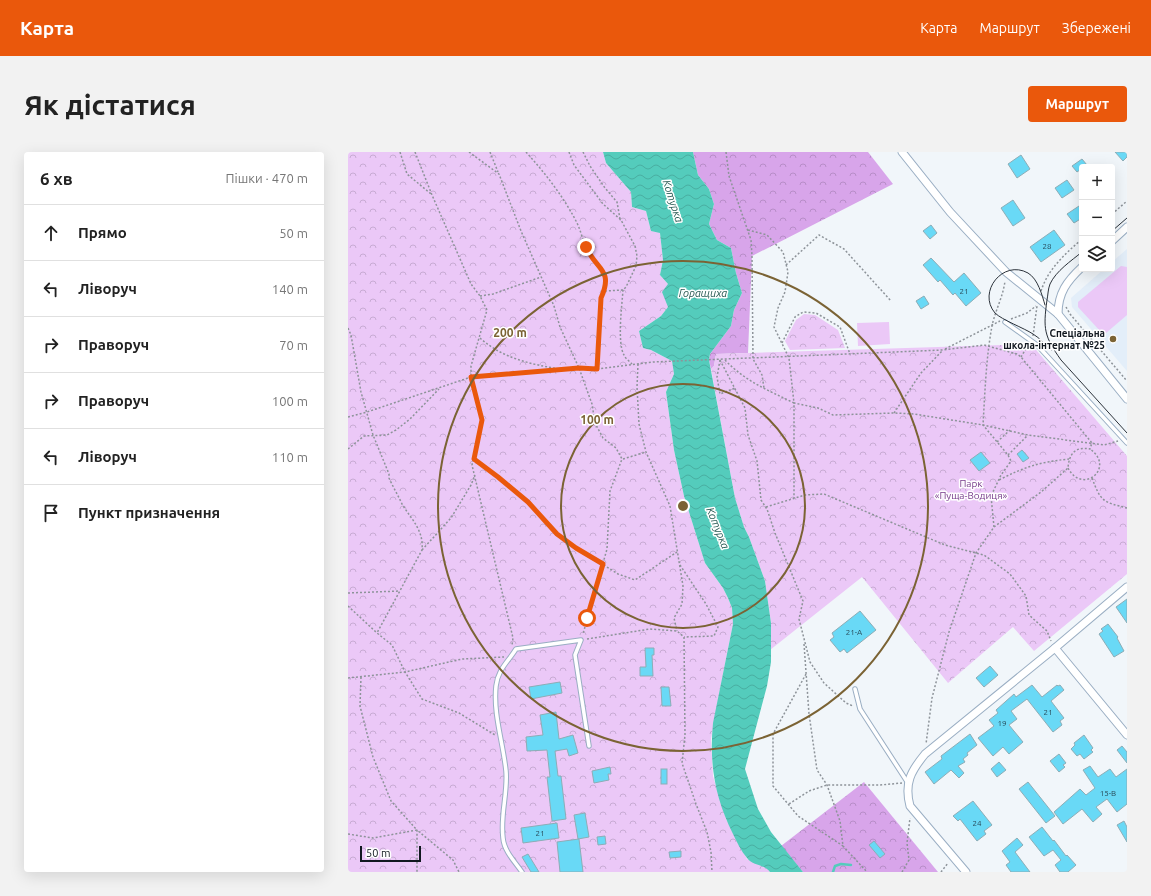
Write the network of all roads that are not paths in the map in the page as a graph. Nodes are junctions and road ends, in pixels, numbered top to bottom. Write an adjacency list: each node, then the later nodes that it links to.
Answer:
1 (902, 152): 5 (street)
2 (1127, 227): 3 (street)
3 (1115, 237)
4 (1079, 270): 5 (street)
5 (1058, 314): 7 (street)
6 (1005, 322): 8 (lane)
7 (1127, 399)
8 (1127, 443)
9 (1127, 587): 10 (street)
10 (1055, 648): 12 (street); 14 (street)
11 (855, 689): 14 (lane)
12 (1127, 735)
13 (590, 746): 15 (lane)
14 (908, 783): 16 (street)
15 (522, 872)
16 (966, 872)

